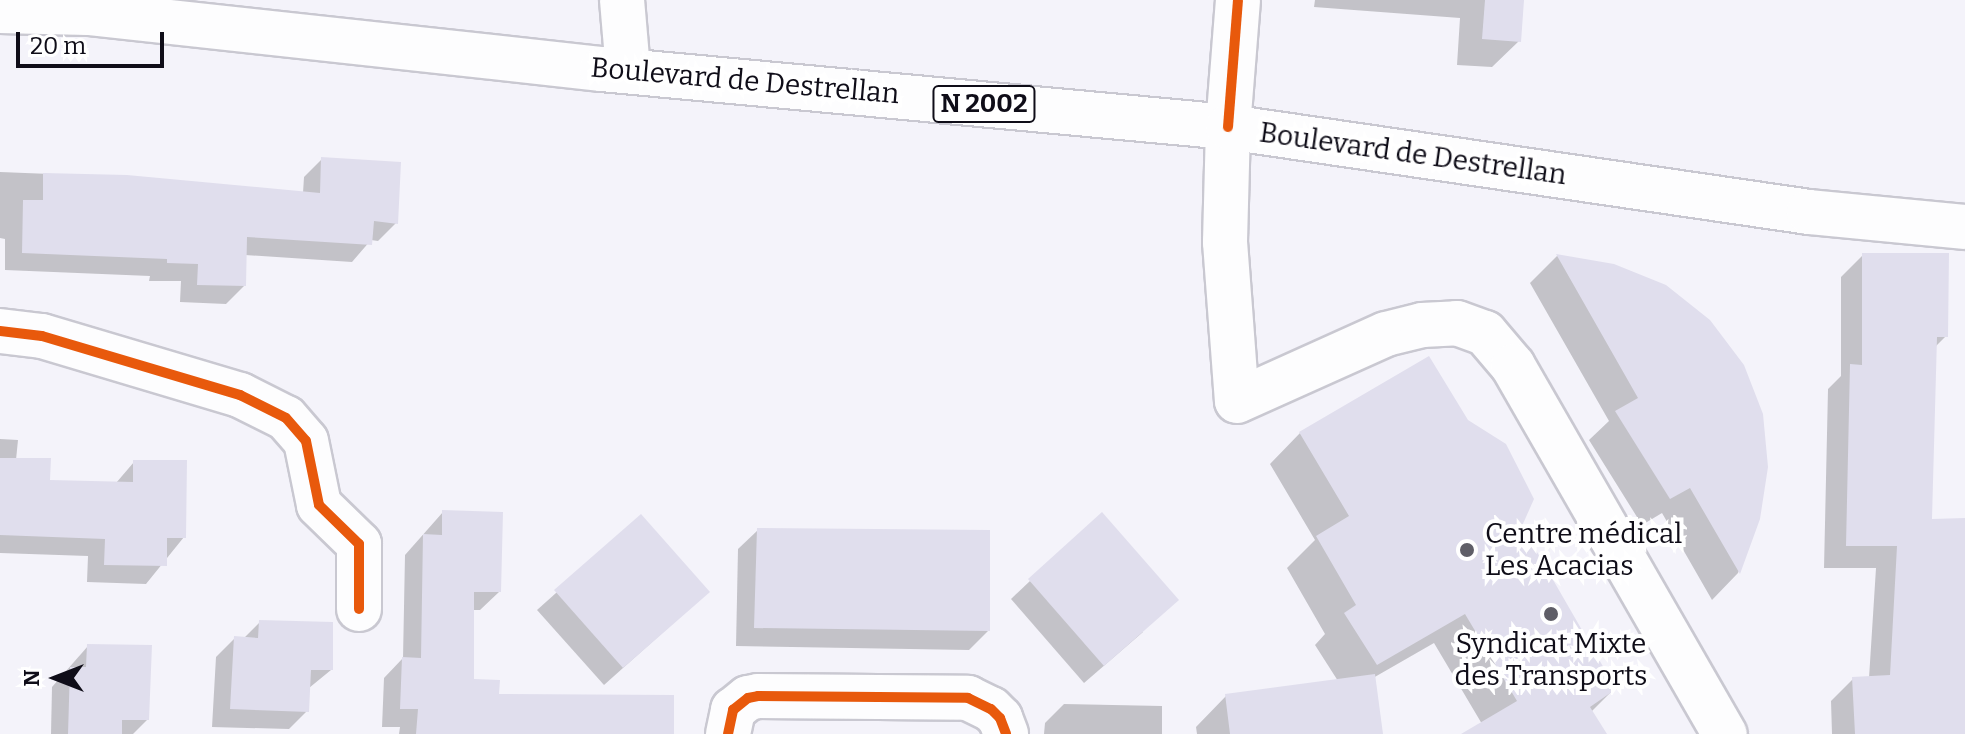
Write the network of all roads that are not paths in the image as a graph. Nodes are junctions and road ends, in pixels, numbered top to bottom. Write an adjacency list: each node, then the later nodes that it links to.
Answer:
1 (622, 0): 5 (main road)
2 (1238, 0): 6 (main road)
3 (86, 6): 4 (main road, Boulevard de Destrellan / N 2002); 5 (main road, Boulevard de Destrellan / N 2002)
4 (0, 11)
5 (628, 70): 6 (main road, Boulevard de Destrellan / N 2002)
6 (1228, 127): 7 (main road, Boulevard de Destrellan / N 2002); 12 (main road)
7 (1965, 227)
8 (0, 331): 9 (main road)
9 (359, 609)
10 (728, 734): 11 (main road)
11 (1006, 734)
12 (1725, 734)

